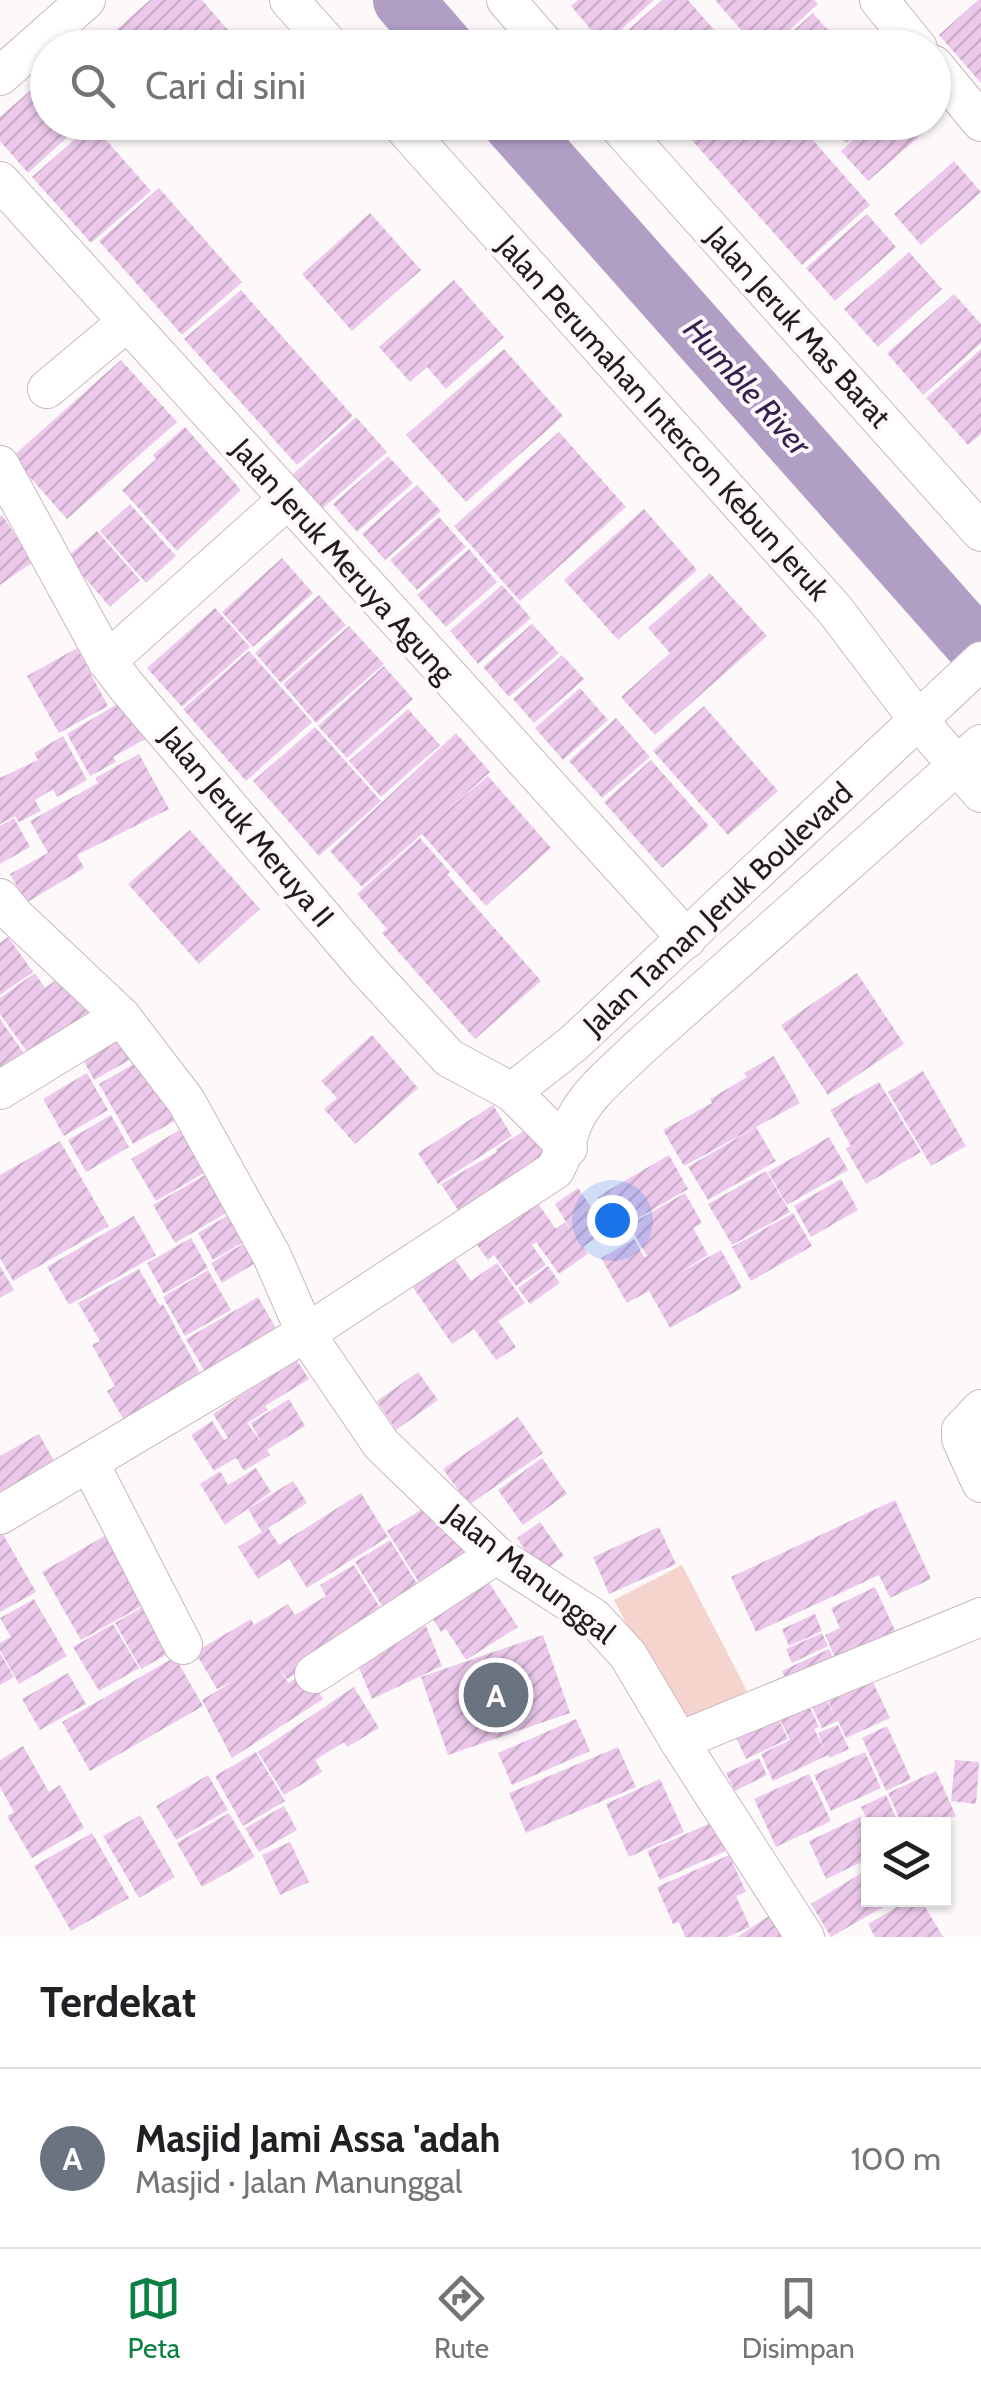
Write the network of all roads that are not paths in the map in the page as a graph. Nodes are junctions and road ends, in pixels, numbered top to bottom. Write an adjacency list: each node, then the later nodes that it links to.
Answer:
1 (86, 0): 4 (street)
2 (290, 0): 5 (street)
3 (506, 0): 6 (street)
4 (52, 30)
5 (316, 30)
6 (532, 30)
7 (30, 49): 8 (street)
8 (0, 76)
9 (951, 86): 10 (street)
10 (981, 122)
11 (415, 140): 21 (street, Jalan Perumahan Intercon Kebun Jeruk)
12 (631, 140): 18 (street, Jalan Jeruk Mas Barat)
13 (0, 181): 14 (street, Jalan Jeruk Meruya Agung)
14 (127, 322): 15 (street); 17 (street, Jalan Jeruk Meruya Agung)
15 (47, 389)
16 (0, 466): 19 (street, Jalan Jeruk Meruya II)
17 (286, 500): 19 (street); 24 (street, Jalan Jeruk Meruya Agung)
18 (981, 532)
19 (107, 661): 27 (street, Jalan Jeruk Meruya II)
20 (981, 661): 21 (street, Jalan Taman Jeruk Boulevard)
21 (919, 721): 22 (street, Jalan Perumahan Intercon Kebun Jeruk); 24 (street, Jalan Taman Jeruk Boulevard)
22 (973, 768): 28 (street, Jalan Taman Jeruk Boulevard)
23 (5, 914): 25 (street, Jalan Manunggal)
24 (687, 939): 27 (street, Jalan Taman Jeruk Boulevard)
25 (121, 1016): 26 (street); 29 (street, Jalan Manunggal)
26 (0, 1090)
27 (512, 1092): 28 (street, Jalan Jeruk Meruya II)
28 (568, 1148): 29 (street)
29 (306, 1334): 31 (street); 34 (street, Jalan Manunggal)
30 (981, 1409): 32 (street)
31 (90, 1464): 33 (street); 36 (street)
32 (981, 1483)
33 (0, 1515)
34 (496, 1555): 37 (street); 38 (street, Jalan Manunggal)
35 (981, 1617): 38 (street)
36 (184, 1644)
37 (314, 1674)
38 (679, 1742): 39 (street, Jalan Manunggal)
39 (805, 1937)

